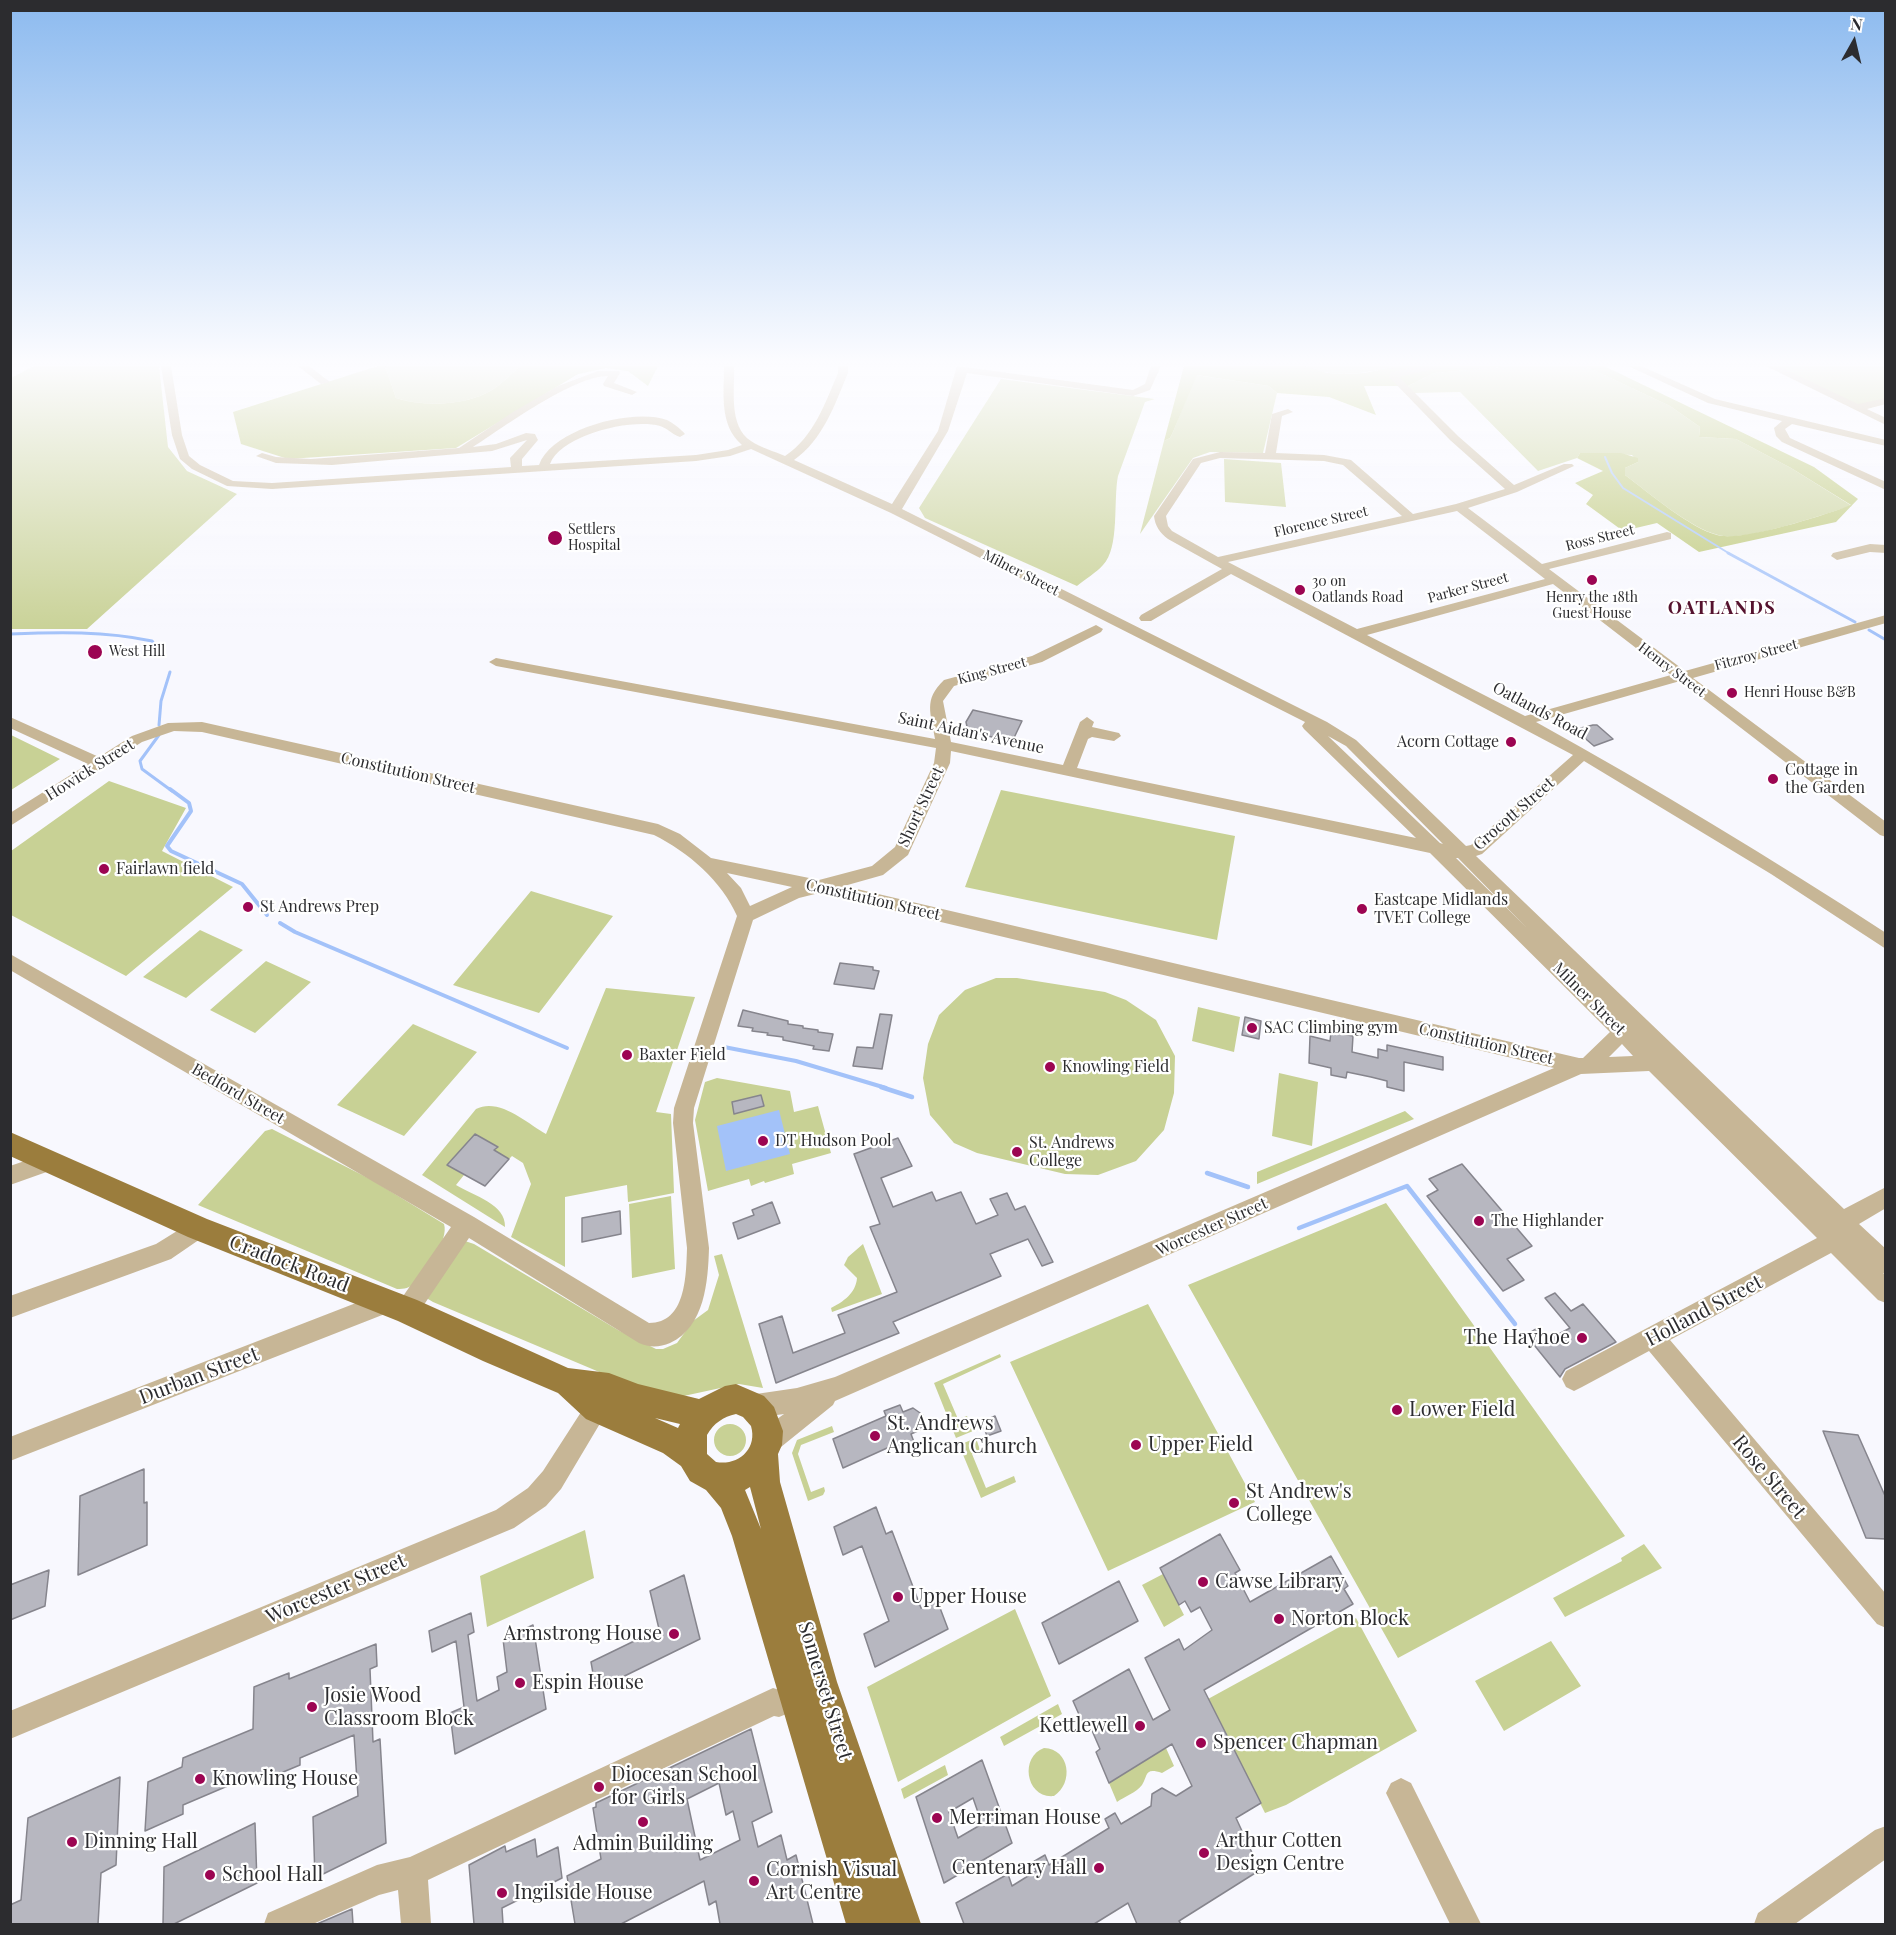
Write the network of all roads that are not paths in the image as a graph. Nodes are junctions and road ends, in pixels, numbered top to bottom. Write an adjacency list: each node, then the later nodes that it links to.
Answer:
1 (184, 456): 17 (street)
2 (263, 456): 3 (street)
3 (379, 456)
4 (518, 456): 17 (street)
5 (548, 456): 16 (street)
6 (709, 456): 16 (street)
7 (774, 456): 14 (street, Milner Street)
8 (793, 456): 14 (street)
9 (928, 456): 21 (street)
10 (1216, 456): 26 (street, Oatlands Road)
11 (1274, 456): 22 (street)
12 (1475, 456): 19 (street)
13 (1821, 456): 18 (street)
14 (786, 461): 21 (street, Milner Street)
15 (1568, 466): 19 (street, Florence Street)
16 (543, 468): 17 (street)
17 (517, 470)
18 (1886, 487)
19 (1513, 490): 20 (street, Florence Street)
20 (1459, 507): 22 (street, Florence Street); 27 (street, Henry Street)
21 (895, 510): 35 (street, Milner Street)
22 (1410, 518): 26 (street, Florence Street)
23 (1667, 536): 27 (street, Ross Street)
24 (1886, 549): 25 (street)
25 (1838, 556)
26 (1224, 565): 29 (street); 32 (street, Oatlands Road)
27 (1540, 568): 28 (street, Henry Street)
28 (1555, 580): 32 (street, Parker Street); 34 (street, Henry Street)
29 (1146, 618)
30 (1886, 620): 34 (street, Fitzroy Street)
31 (1096, 629): 40 (street, King Street)
32 (1354, 634): 36 (street, Oatlands Road)
33 (496, 662): 40 (street, Saint Aidan's Avenue)
34 (1679, 676): 36 (street, Fitzroy Street); 45 (street, Henry Street)
35 (1288, 710): 46 (street, Milner Street); 47 (street, Milner Street)
36 (1523, 721): 41 (street, Oatlands Road)
37 (10, 722): 42 (street)
38 (173, 726): 42 (street, Howick Street); 48 (street, Constitution Street)
39 (1114, 736): 43 (street)
40 (944, 745): 43 (street, Saint Aidan's Avenue); 49 (street, Short Street)
41 (1582, 754): 47 (street, Grocott Street); 51 (street, Oatlands Road)
42 (99, 763): 44 (street, Howick Street)
43 (1068, 772): 46 (street, Saint Aidan's Avenue)
44 (10, 821)
45 (1886, 831)
46 (1437, 849): 47 (street, Grocott Street); 53 (street, Milner Street)
47 (1461, 853): 53 (street, Milner Street)
48 (706, 863): 49 (street, Constitution Street); 50 (street)
49 (821, 887): 50 (street, Short Street); 55 (street, Constitution Street)
50 (746, 916): 60 (street, Bedford Street)
51 (1886, 942)
52 (10, 961): 60 (street, Bedford Street)
53 (1630, 1029): 54 (street, Milner Street); 55 (street, Worcester Street)
54 (1663, 1060): 55 (street, Worcester Street); 62 (street, Milner Street)
55 (1584, 1065): 69 (street, Worcester Street)
56 (10, 1143): 57 (main road, Cradock Road)
57 (48, 1162): 58 (street); 61 (main road, Cradock Road)
58 (10, 1176)
59 (1886, 1197): 62 (street, Holland Street)
60 (466, 1224): 65 (street)
61 (198, 1228): 65 (main road, Cradock Road); 66 (street)
62 (1833, 1231): 63 (street, Milner Street); 64 (street, Milner Street); 67 (street, Holland Street)
63 (1886, 1264)
64 (1886, 1292)
65 (397, 1306): 70 (main road, Cradock Road); 74 (street, Durban Street)
66 (10, 1307)
67 (1653, 1338): 68 (street, Holland Street); 76 (street, Rose Street)
68 (1574, 1379)
69 (836, 1389): 71 (street, Worcester Street); 73 (street, Worcester Street)
70 (603, 1398): 72 (main road, Cradock Road); 75 (main road, Cradock Road); 78 (street, Worcester Street)
71 (756, 1406): 72 (main road); 73 (main road, Somerset Street)
72 (702, 1415): 75 (main road)
73 (765, 1448): 75 (main road); 85 (main road, Somerset Street)
74 (10, 1449)
75 (704, 1467): 84 (main road, Somerset Street)
76 (1886, 1615)
77 (779, 1704): 81 (street)
78 (10, 1725)
79 (1401, 1792): 86 (street)
80 (1886, 1841): 87 (street)
81 (412, 1872): 82 (street); 83 (street)
82 (279, 1924)
83 (416, 1924)
84 (865, 1924)
85 (902, 1924)
86 (1466, 1924)
87 (1769, 1924)

